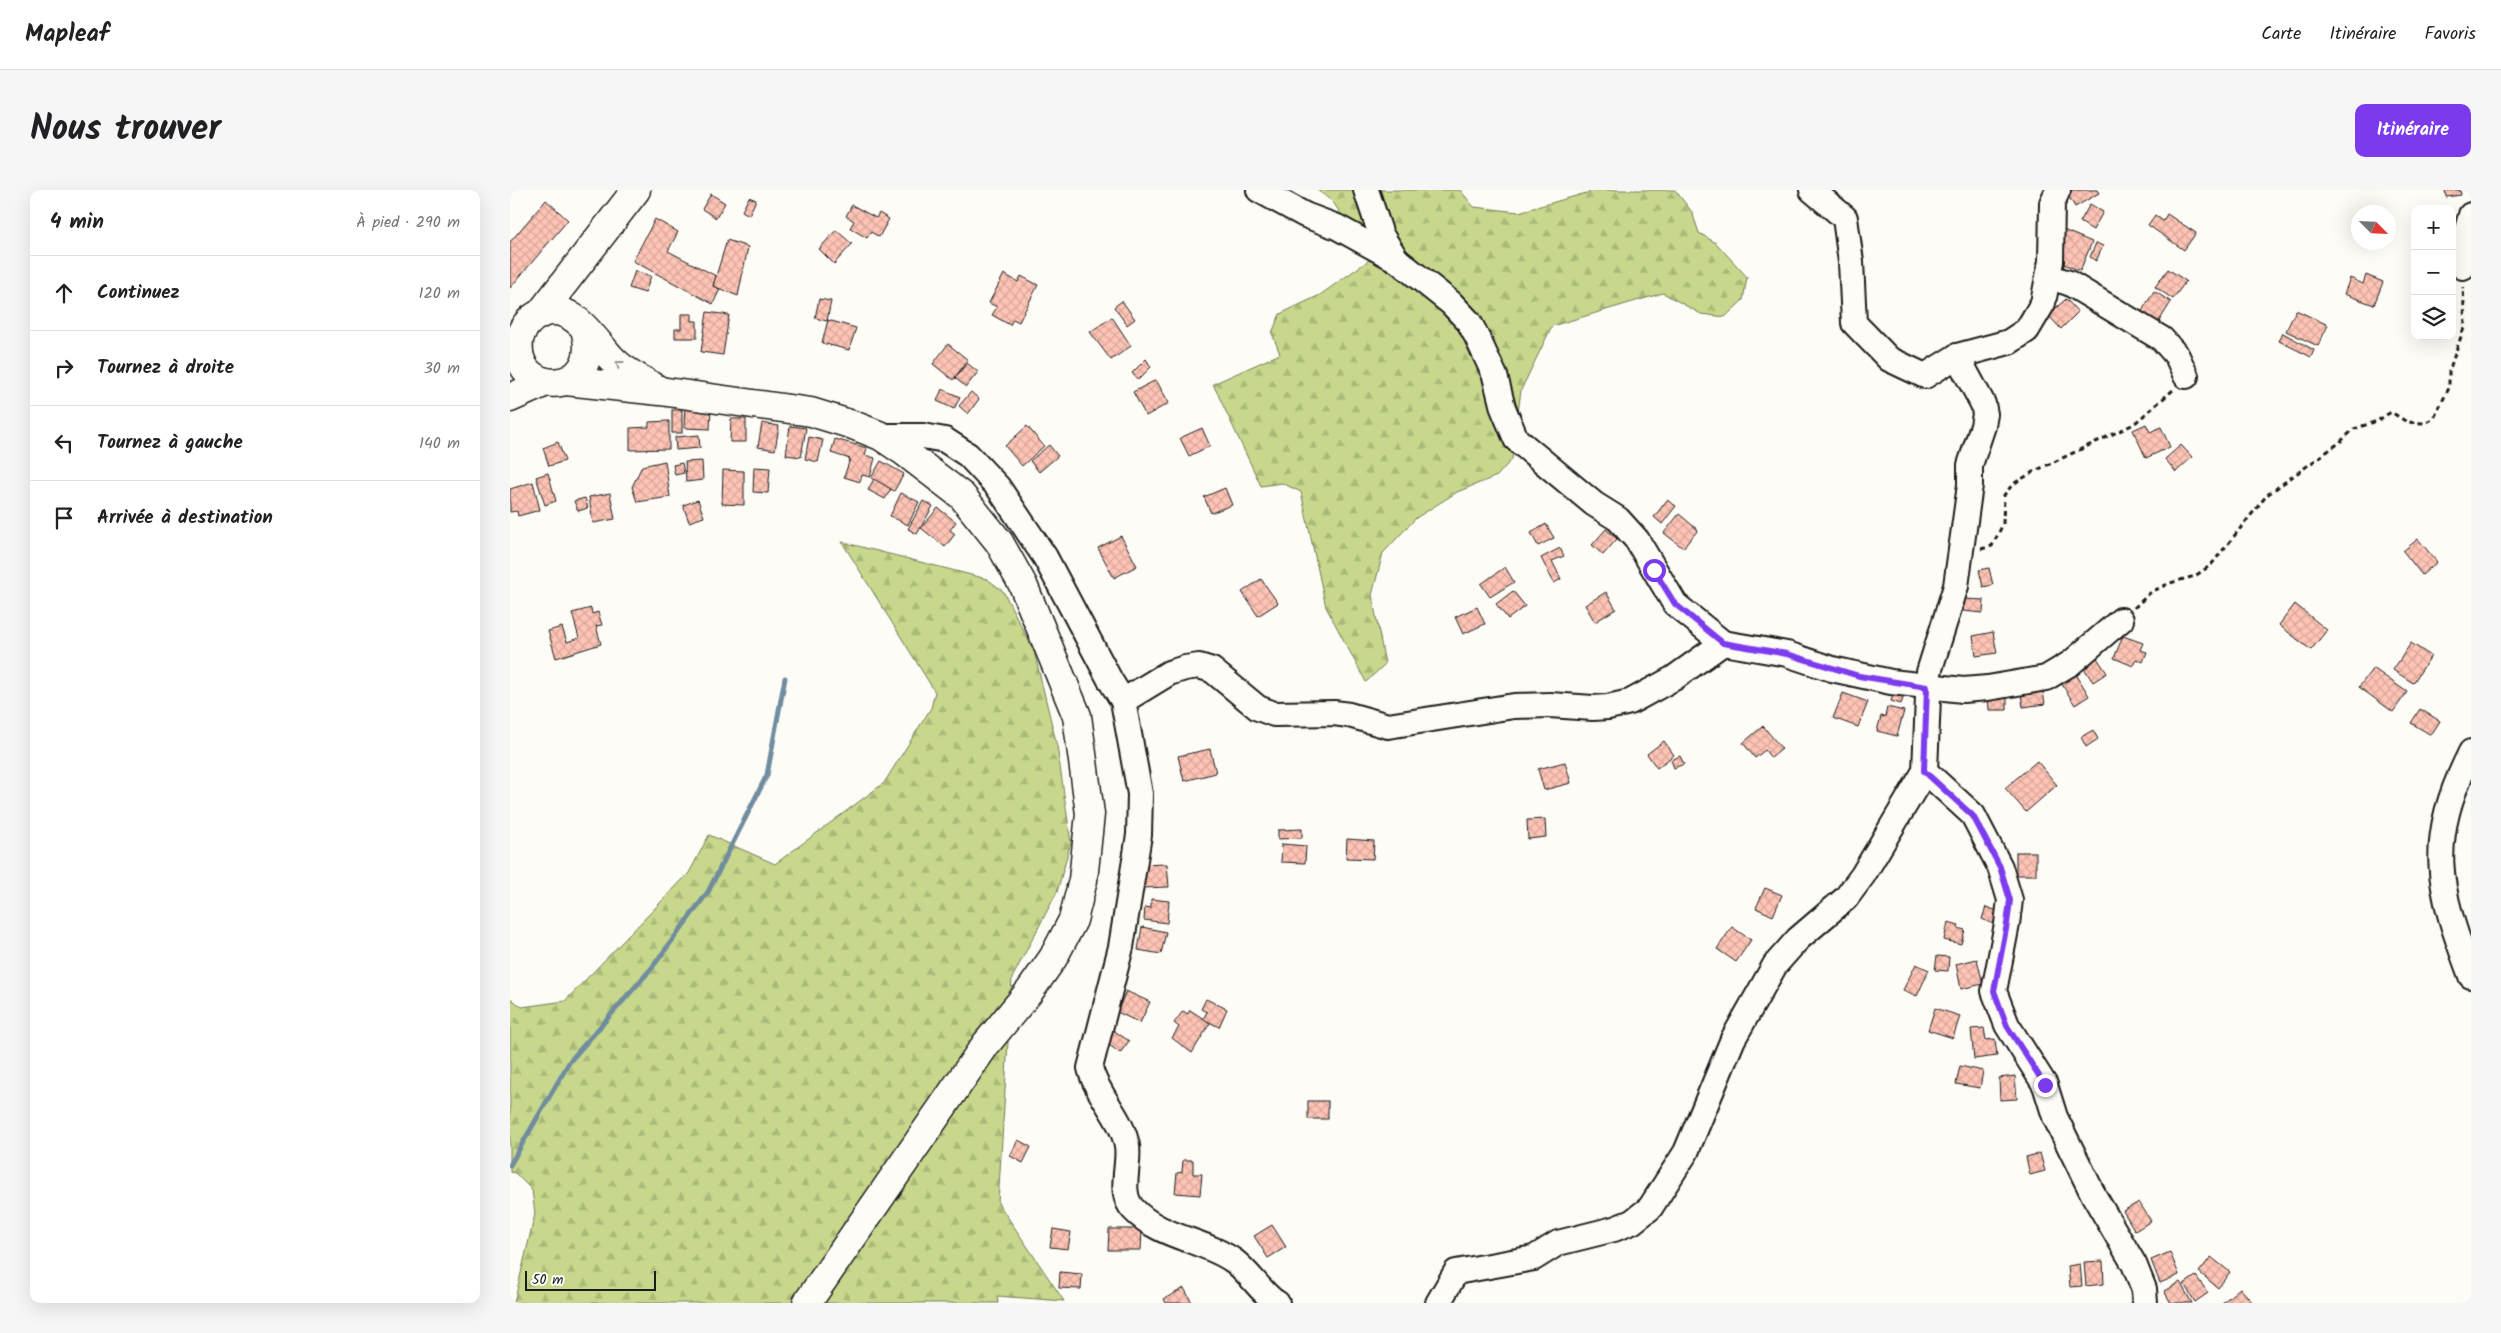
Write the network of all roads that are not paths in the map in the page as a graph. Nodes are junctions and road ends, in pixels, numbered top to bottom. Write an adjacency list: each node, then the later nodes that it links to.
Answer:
1 (636, 190): 9 (highway)
2 (1259, 190): 7 (street)
3 (1366, 190): 7 (street)
4 (1812, 190): 14 (street)
5 (2058, 190): 10 (street)
6 (2471, 215): 8 (street)
7 (1397, 260): 21 (street)
8 (2463, 266)
9 (572, 273): 11 (highway); 12 (highway)
10 (2049, 277): 14 (street); 15 (street)
11 (540, 314): 12 (highway); 13 (highway)
12 (580, 324): 16 (highway); 17 (highway, one-way to 12)
13 (515, 340): 16 (highway)
14 (1958, 356): 22 (street)
15 (2186, 376)
16 (556, 382): 17 (highway); 18 (highway)
17 (660, 391): 19 (highway)
18 (510, 398)
19 (880, 436): 23 (street); 27 (highway)
20 (2121, 620): 22 (street)
21 (1723, 643): 22 (street); 23 (street)
22 (1927, 687): 25 (street)
23 (1124, 700): 28 (street)
24 (2471, 752): 26 (street)
25 (1924, 771): 29 (street); 30 (street)
26 (2471, 976)
27 (807, 1303)
28 (1277, 1303)
29 (1438, 1303)
30 (2145, 1303)

